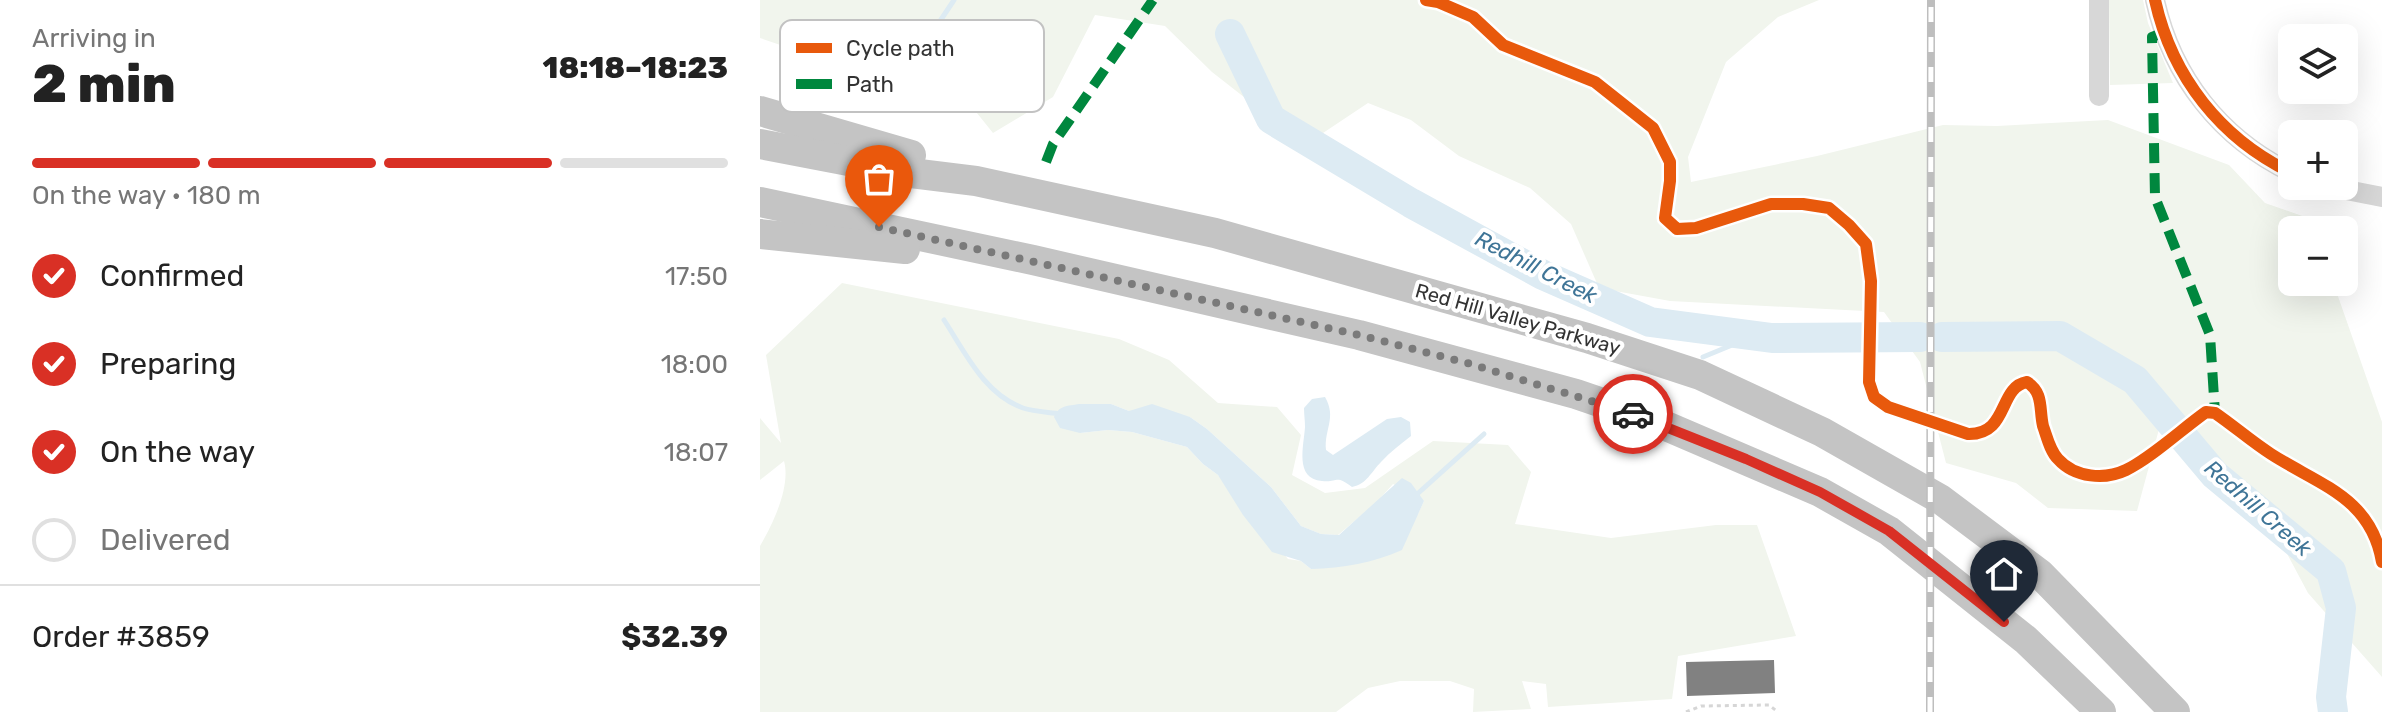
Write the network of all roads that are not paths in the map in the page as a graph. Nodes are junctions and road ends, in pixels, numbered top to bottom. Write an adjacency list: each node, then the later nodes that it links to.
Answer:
1 (2099, 0): 3 (street)
2 (2155, 0): 6 (street)
3 (2099, 96)
4 (760, 111): 7 (highway)
5 (760, 144): 7 (highway, Red Hill Valley Parkway)
6 (2278, 165)
7 (976, 181): 14 (highway, Red Hill Valley Parkway)
8 (2358, 193): 9 (street)
9 (2382, 197)
10 (760, 202): 12 (highway)
11 (760, 234): 12 (highway)
12 (1033, 260): 13 (highway)
13 (2101, 712)
14 (2175, 712)

